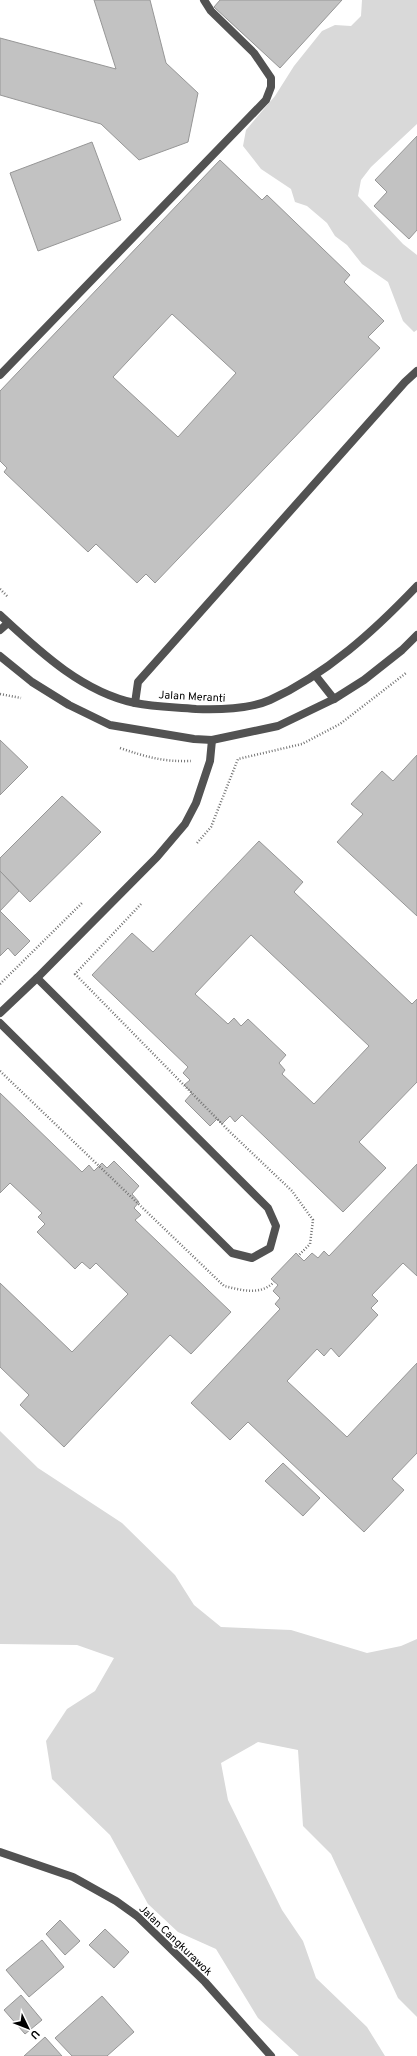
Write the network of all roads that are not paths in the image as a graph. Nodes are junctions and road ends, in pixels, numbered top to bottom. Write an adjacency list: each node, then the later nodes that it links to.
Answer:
1 (204, 0): 3 (street)
2 (417, 371): 12 (street)
3 (0, 375)
4 (417, 586): 10 (street, Jalan Meranti)
5 (0, 616): 6 (street, Jalan Meranti)
6 (8, 623): 7 (street); 12 (street, Jalan Meranti)
7 (0, 630)
8 (417, 635): 11 (street)
9 (0, 656): 13 (street)
10 (315, 675): 11 (street); 12 (street, Jalan Meranti)
11 (334, 698): 13 (street)
12 (135, 703)
13 (212, 740): 14 (street)
14 (37, 978): 15 (street); 16 (street)
15 (0, 1013)
16 (0, 1022)
17 (0, 1852): 18 (street, Jalan Cangkurawok)
18 (271, 2056)

